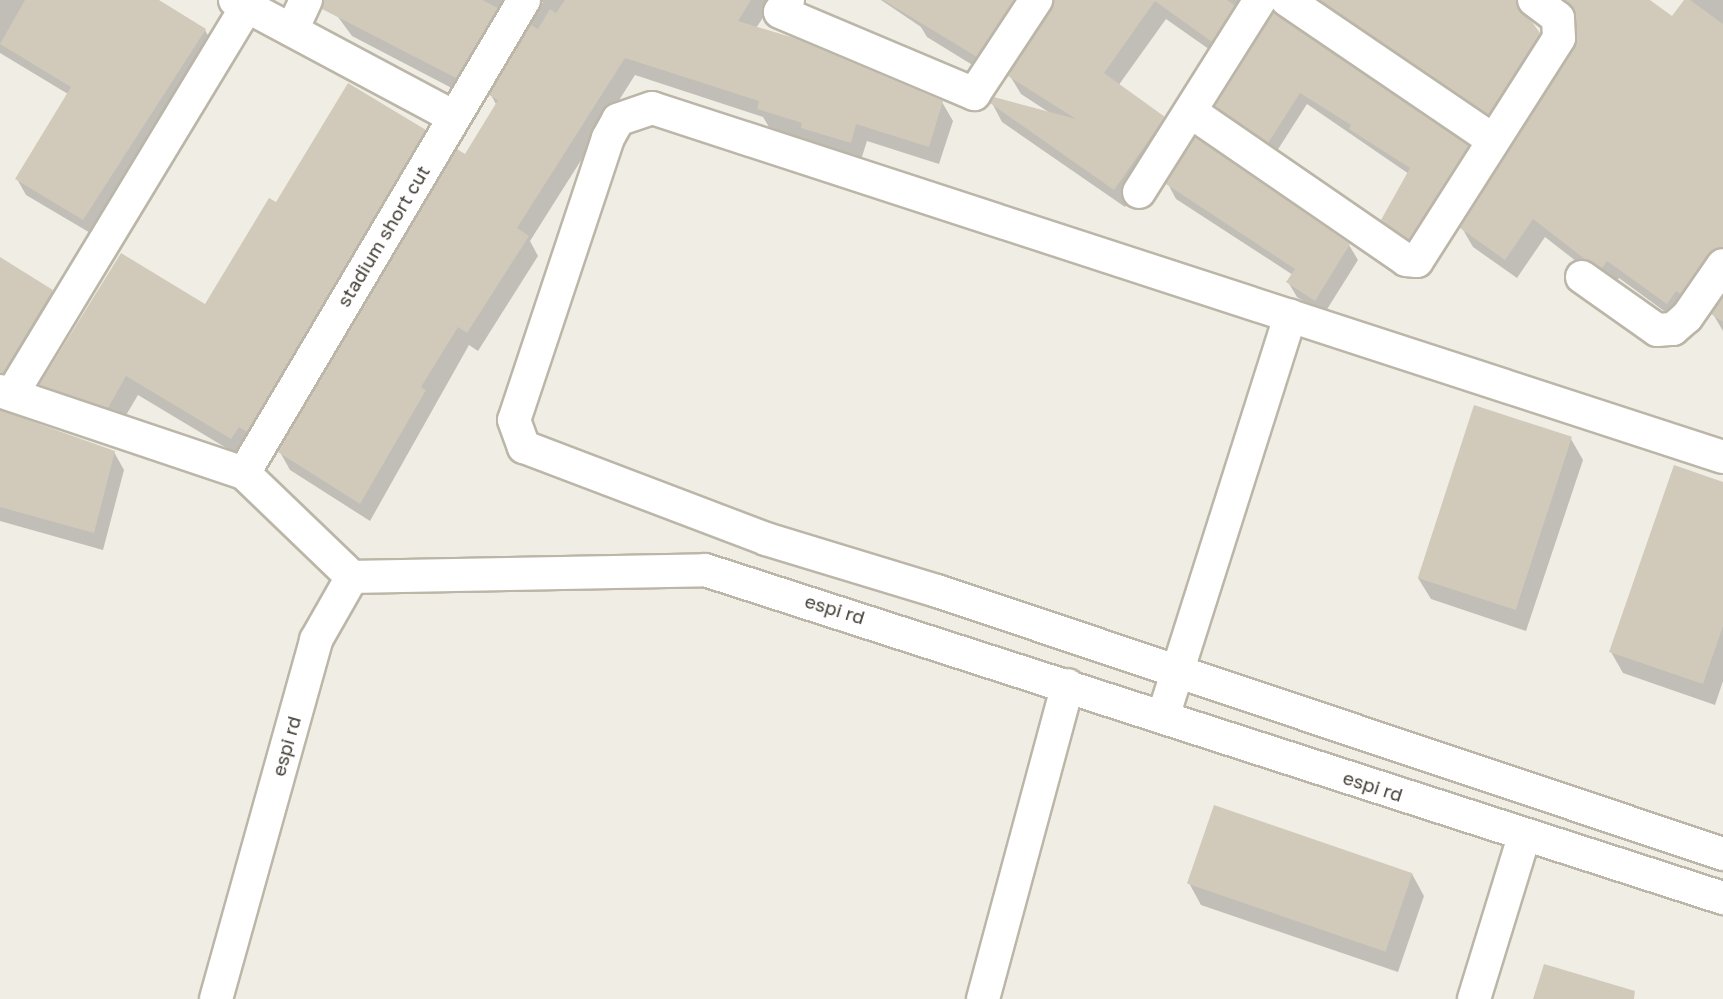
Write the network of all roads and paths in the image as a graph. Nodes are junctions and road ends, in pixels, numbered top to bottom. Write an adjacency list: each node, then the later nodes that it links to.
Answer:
1 (306, 0): 9 (street)
2 (524, 0): 11 (street, stadium short cut)
3 (788, 0): 4 (street)
4 (1036, 0)
5 (1260, 0): 10 (street)
6 (1287, 0): 12 (street)
7 (1534, 0): 12 (street)
8 (241, 3): 9 (street); 17 (street)
9 (292, 30): 11 (street)
10 (1191, 112): 12 (street); 13 (street)
11 (454, 117): 19 (street, stadium short cut)
12 (1493, 140)
13 (1139, 192)
14 (1723, 265): 15 (street)
15 (1582, 277)
16 (1290, 316): 18 (street); 20 (street); 25 (street)
17 (6, 392): 19 (street)
18 (1723, 457)
19 (244, 473): 21 (street)
20 (766, 539): 22 (street); 23 (street)
21 (352, 576): 22 (street, espi rd); 35 (street, espi rd)
22 (752, 584): 24 (street, espi rd)
23 (937, 591): 24 (street); 25 (street)
24 (923, 637): 26 (street, espi rd)
25 (1178, 671): 27 (street); 28 (street)
26 (1068, 685): 27 (street, espi rd); 36 (street)
27 (1163, 717): 30 (street, espi rd)
28 (1426, 755): 29 (street); 30 (street)
29 (1481, 772): 31 (street); 33 (street)
30 (1412, 799): 31 (street, espi rd)
31 (1468, 818): 32 (street, espi rd)
32 (1524, 836): 34 (street, espi rd); 37 (street)
33 (1723, 853)
34 (1723, 898)
35 (216, 999)
36 (983, 999)
37 (1475, 999)

